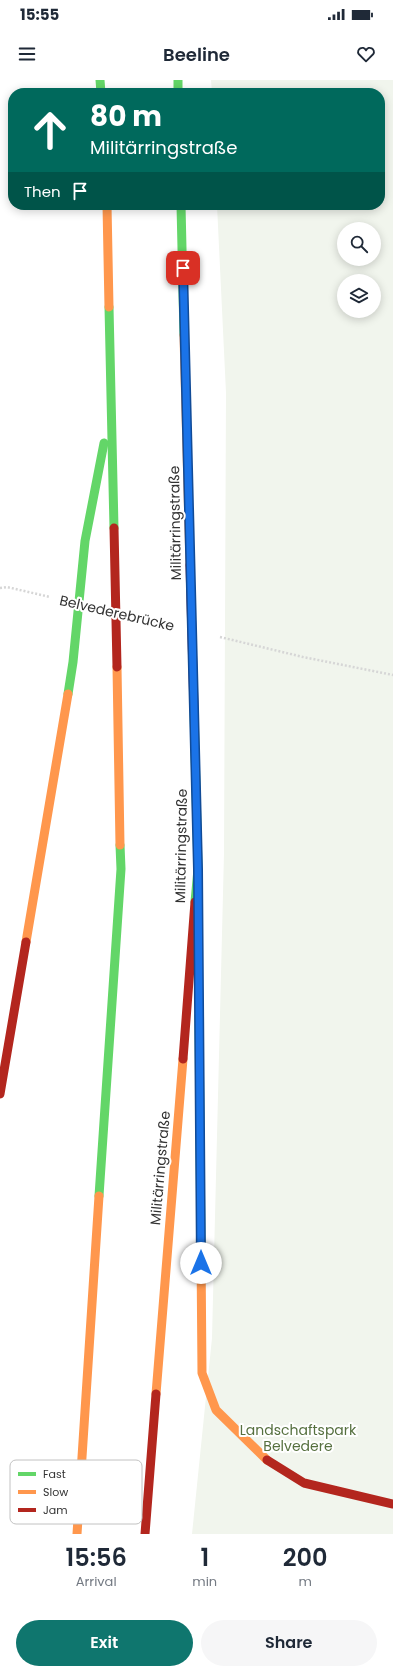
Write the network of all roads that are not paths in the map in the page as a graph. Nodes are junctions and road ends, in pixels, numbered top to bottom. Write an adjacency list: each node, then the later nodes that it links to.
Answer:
1 (107, 210): 3 (highway)
2 (181, 210): 4 (highway, Militärringstraße)
3 (112, 401): 7 (highway); 8 (highway)
4 (198, 869): 5 (highway); 12 (highway, Militärringstraße)
5 (199, 971)
6 (199, 1003): 9 (highway)
7 (0, 1094)
8 (82, 1460)
9 (393, 1504)
10 (78, 1524): 11 (highway)
11 (77, 1534)
12 (145, 1534)

